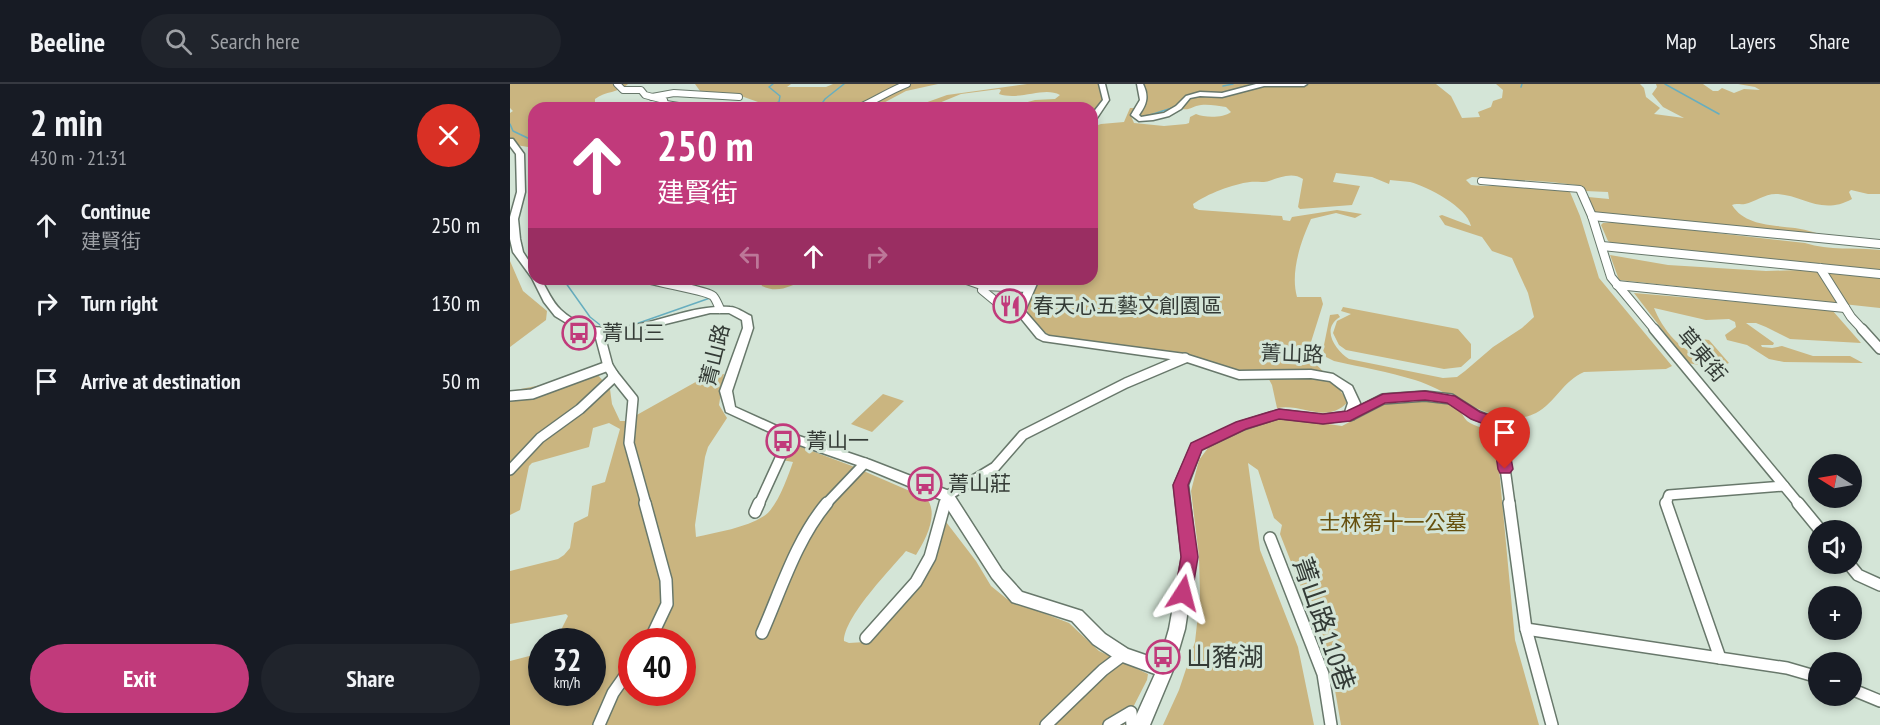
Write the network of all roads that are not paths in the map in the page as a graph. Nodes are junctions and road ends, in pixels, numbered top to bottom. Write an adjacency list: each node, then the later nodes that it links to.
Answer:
1 (617, 84): 6 (street)
2 (907, 84): 9 (street)
3 (1102, 84): 10 (street)
4 (1140, 84): 5 (street)
5 (1304, 84)
6 (652, 97): 7 (street); 8 (street)
7 (739, 97)
8 (665, 102)
9 (872, 102)
10 (1098, 111)
11 (510, 141): 16 (street, 菁山路)
12 (1481, 181): 13 (street, 草東街)
13 (1592, 216): 14 (street); 15 (street, 草東街)
14 (1880, 244)
15 (1602, 246): 17 (street); 24 (street, 草東街)
16 (528, 267)
17 (1820, 268): 18 (street); 26 (street)
18 (1880, 274)
19 (540, 285): 29 (street, 菁山路)
20 (666, 285): 27 (street)
21 (981, 285): 25 (street)
22 (1000, 285): 25 (street)
23 (1030, 285): 28 (street)
24 (1617, 285): 26 (street); 38 (street, 草東街)
25 (984, 286): 28 (street)
26 (1845, 308): 30 (street)
27 (720, 309): 29 (street, 菁山路); 35 (street, 菁山路)
28 (1020, 311): 31 (street, 菁山路)
29 (599, 333): 32 (street)
30 (1880, 349)
31 (1185, 358): 34 (street, 菁山路); 39 (street)
32 (610, 370): 33 (street); 37 (street); 45 (street)
33 (510, 396)
34 (1350, 416): 46 (street); 51 (street)
35 (795, 439): 36 (street, 菁山路); 40 (street)
36 (865, 463): 39 (street, 菁山路); 47 (street)
37 (510, 470)
38 (1784, 486): 41 (street, 草東街); 50 (street)
39 (947, 496): 48 (street); 49 (street)
40 (755, 512)
41 (1812, 520)
42 (1270, 538): 61 (street, 菁山路110巷)
43 (1857, 574): 44 (street)
44 (1880, 585)
45 (656, 628)
46 (1526, 629): 50 (street); 62 (street)
47 (762, 633)
48 (866, 638)
49 (1123, 655): 51 (street); 57 (street)
50 (1720, 658): 52 (street)
51 (1166, 670): 60 (street)
52 (1808, 674)
53 (618, 686): 56 (street)
54 (1862, 694): 55 (street)
55 (1880, 701)
56 (599, 725)
57 (1046, 725)
58 (1109, 725): 59 (street)
59 (1132, 725)
60 (1141, 725)
61 (1331, 725)
62 (1552, 725)

